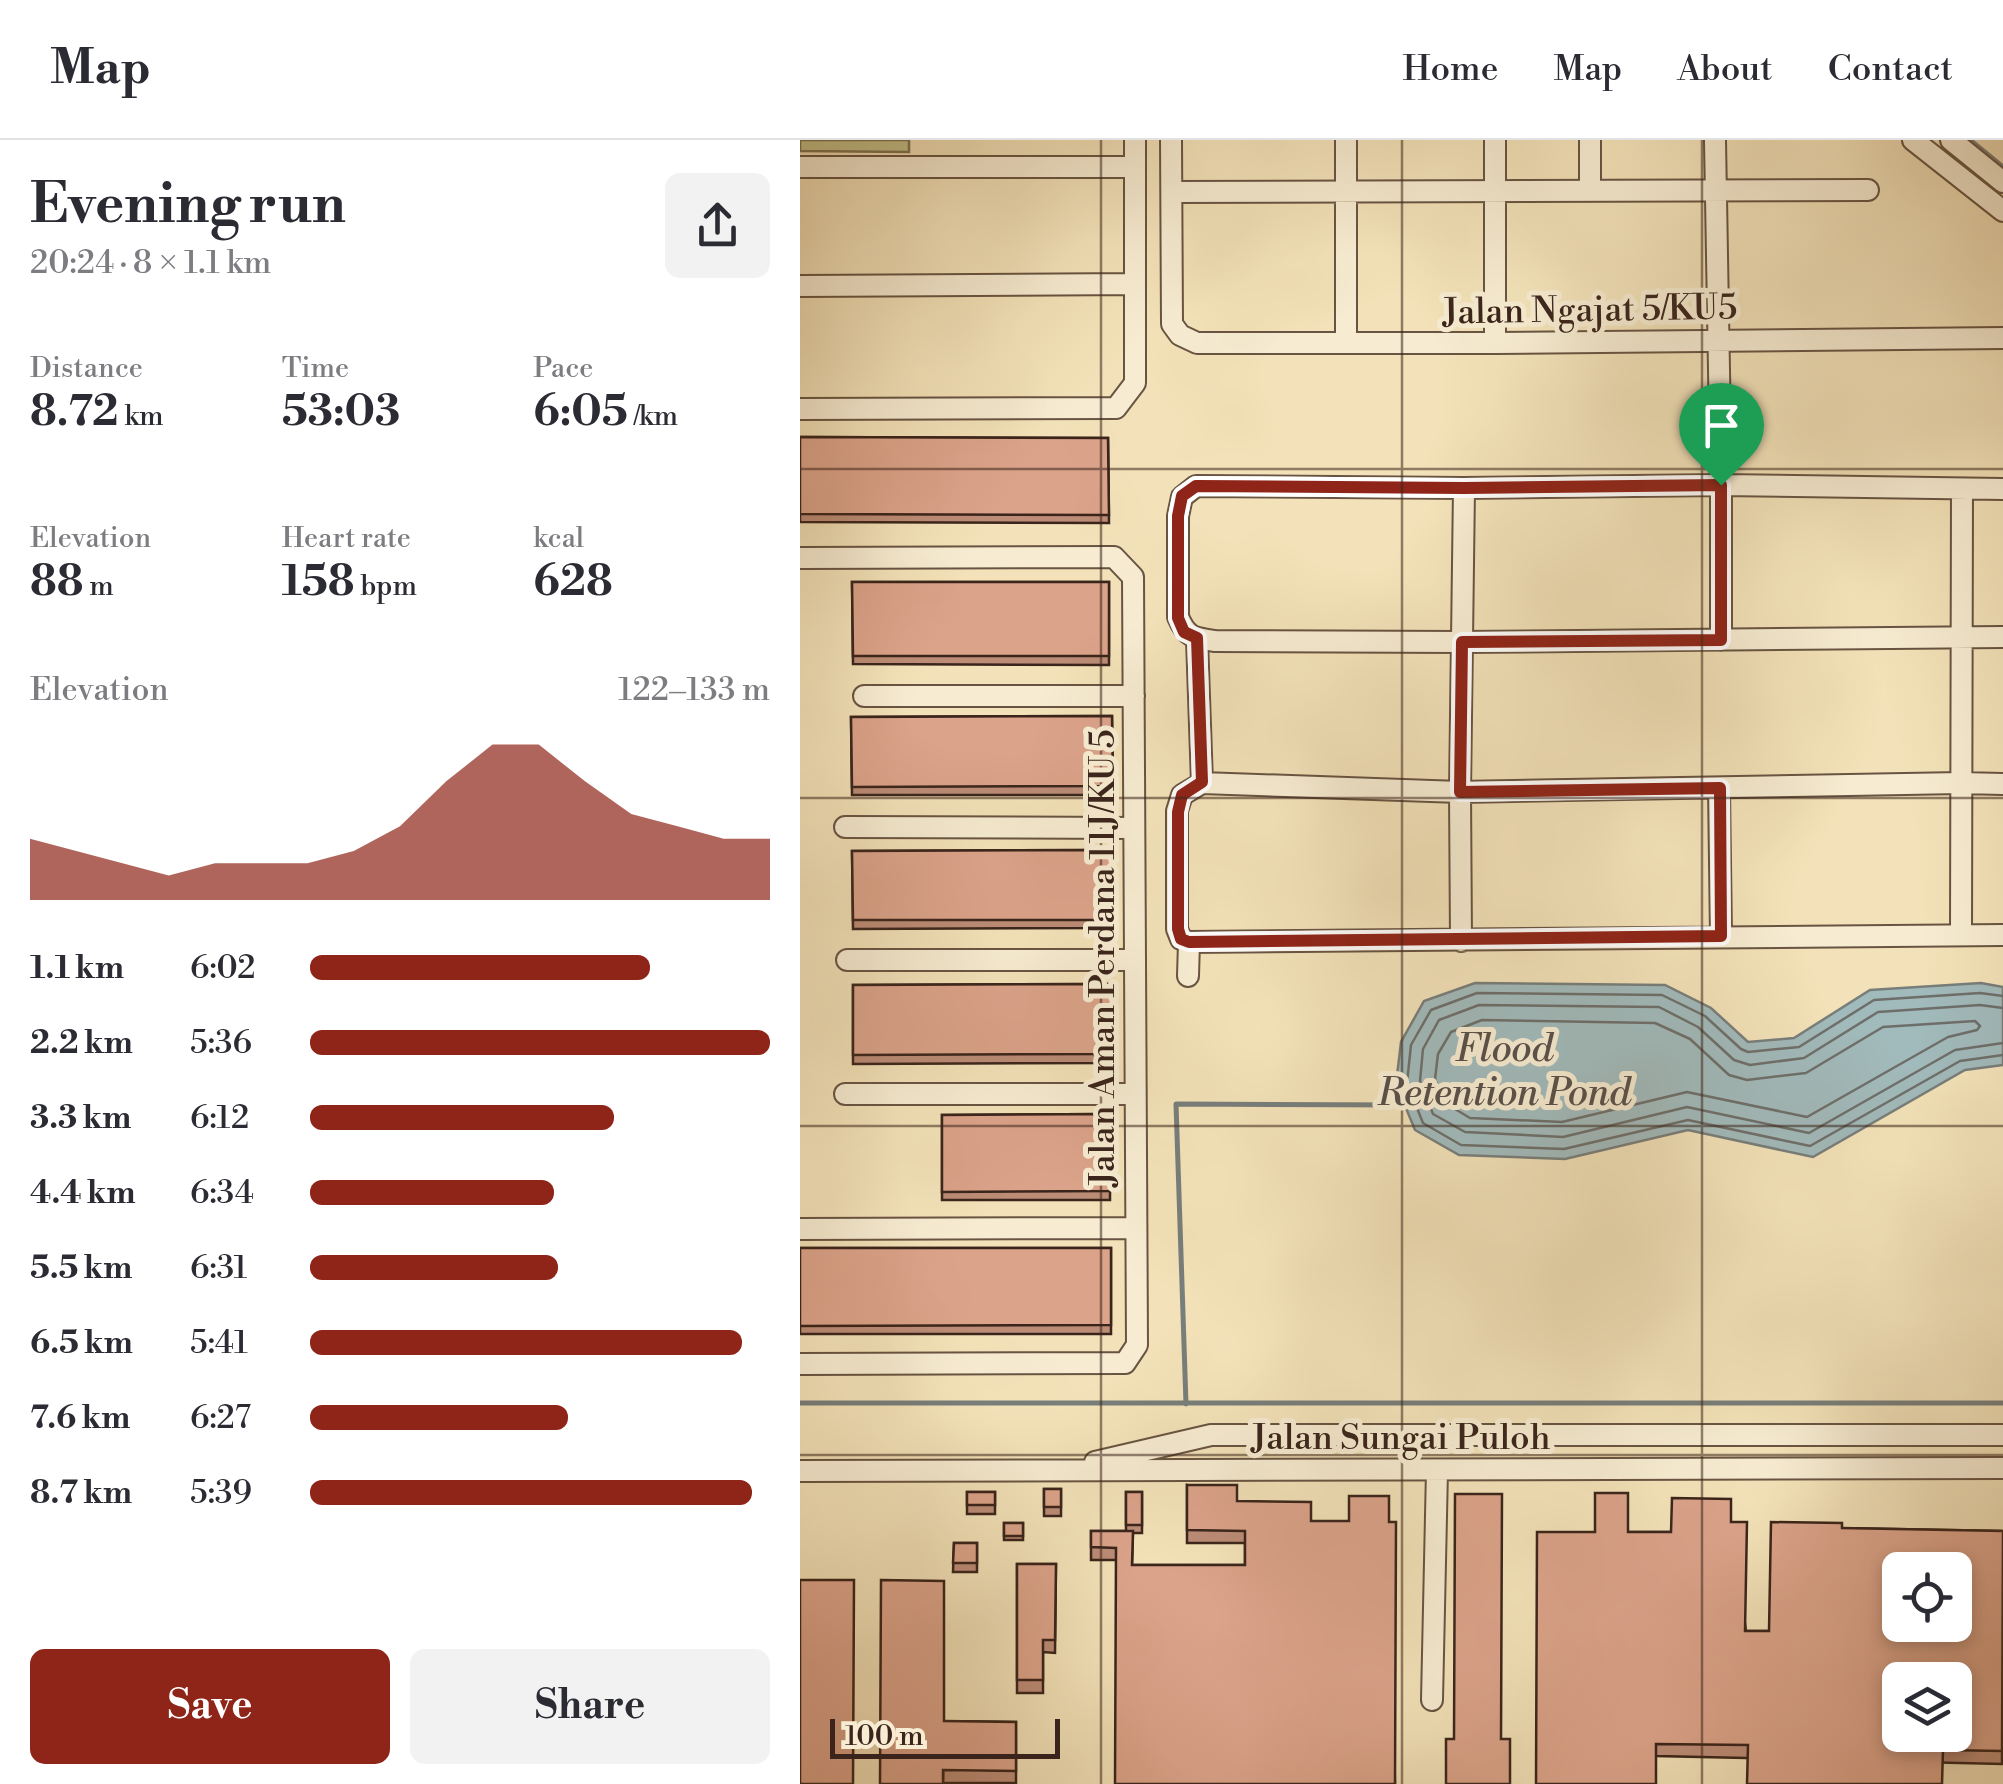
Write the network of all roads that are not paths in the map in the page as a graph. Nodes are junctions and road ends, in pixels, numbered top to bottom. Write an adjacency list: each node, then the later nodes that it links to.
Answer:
1 (1134, 140): 10 (street)
2 (1172, 140): 15 (street)
3 (1346, 140): 16 (street)
4 (1495, 140): 17 (street)
5 (1590, 140): 13 (street)
6 (1716, 140): 14 (street)
7 (1913, 140): 18 (street)
8 (1951, 140): 11 (street)
9 (800, 168): 10 (street)
10 (1134, 168): 19 (street)
11 (2003, 182)
12 (1868, 190): 14 (street)
13 (1590, 191): 14 (street); 17 (street)
14 (1716, 191): 22 (street)
15 (1172, 192): 16 (street); 23 (street, Jalan Ngajat 5/KU5)
16 (1346, 192): 17 (street); 23 (street)
17 (1494, 192): 24 (street)
18 (2003, 211)
19 (1135, 284): 20 (street); 25 (street)
20 (800, 286)
21 (2003, 338): 22 (street, Jalan Ngajat 5/KU5)
22 (1718, 339): 24 (street, Jalan Ngajat 5/KU5); 26 (street)
23 (1346, 343): 24 (street, Jalan Ngajat 5/KU5)
24 (1495, 343)
25 (800, 409)
26 (1721, 485): 27 (street); 28 (street); 34 (street)
27 (1464, 488): 33 (street); 35 (street)
28 (1962, 489): 29 (street); 31 (street)
29 (2003, 489)
30 (800, 558): 37 (street, Jalan Aman Perdana 11J/KU 5)
31 (1962, 637): 32 (street); 34 (street); 39 (street)
32 (2003, 637)
33 (1197, 638): 35 (street); 38 (street)
34 (1721, 640): 35 (street)
35 (1462, 642): 42 (street)
36 (864, 696): 37 (street)
37 (1134, 696): 44 (street, Jalan Aman Perdana 11J/KU 5)
38 (1202, 782): 42 (street); 49 (street)
39 (1960, 782): 40 (street); 41 (street); 46 (street)
40 (2003, 784)
41 (1720, 788): 42 (street); 47 (street)
42 (1460, 792): 48 (street)
43 (845, 828): 44 (street)
44 (1134, 828): 51 (street, Jalan Aman Perdana 11J/KU 5)
45 (2003, 934): 46 (street)
46 (1961, 935): 47 (street)
47 (1721, 936): 48 (street)
48 (1461, 941): 49 (street)
49 (1189, 942): 52 (street)
50 (847, 960): 51 (street)
51 (1135, 960): 54 (street, Jalan Aman Perdana 11J/KU 5)
52 (1188, 976)
53 (845, 1094): 54 (street)
54 (1135, 1094): 55 (street, Jalan Aman Perdana 11J/KU 5)
55 (1136, 1228): 56 (street); 57 (street, Jalan Aman Perdana 11J/KU 5)
56 (800, 1229)
57 (800, 1364)
58 (2003, 1435): 60 (street)
59 (2003, 1468): 61 (street, Jalan Sungai Puloh)
60 (1058, 1470): 61 (street, Jalan Sungai Puloh); 62 (street, Jalan Sungai Puloh)
61 (1437, 1470): 63 (street)
62 (800, 1471)
63 (1432, 1700)

